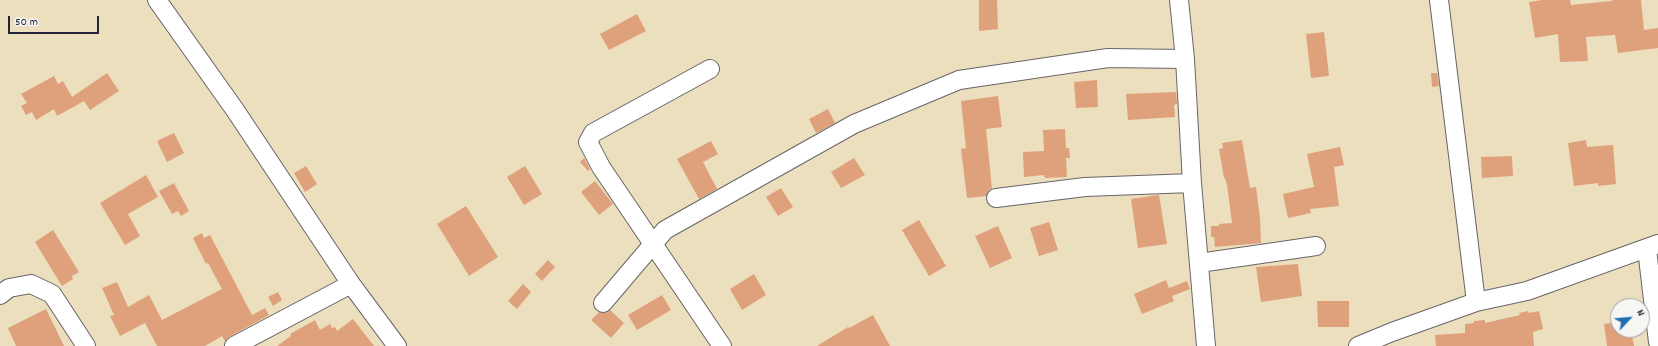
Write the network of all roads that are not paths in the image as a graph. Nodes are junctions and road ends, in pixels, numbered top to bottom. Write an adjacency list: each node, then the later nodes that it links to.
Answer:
1 (157, 0): 12 (street)
2 (1179, 0): 4 (street)
3 (1439, 0): 14 (street)
4 (1185, 58): 6 (street); 8 (street)
5 (710, 69): 8 (street)
6 (1192, 183): 7 (street); 11 (street)
7 (996, 198)
8 (652, 244): 15 (street); 20 (street)
9 (1316, 246): 11 (street)
10 (1653, 246): 14 (street); 16 (street)
11 (1199, 263): 21 (street)
12 (351, 284): 18 (street); 19 (street)
13 (0, 295): 17 (street)
14 (1476, 302): 22 (street)
15 (603, 303)
16 (1658, 342)
17 (86, 346)
18 (234, 346)
19 (397, 346)
20 (722, 346)
21 (1206, 346)
22 (1358, 346)

